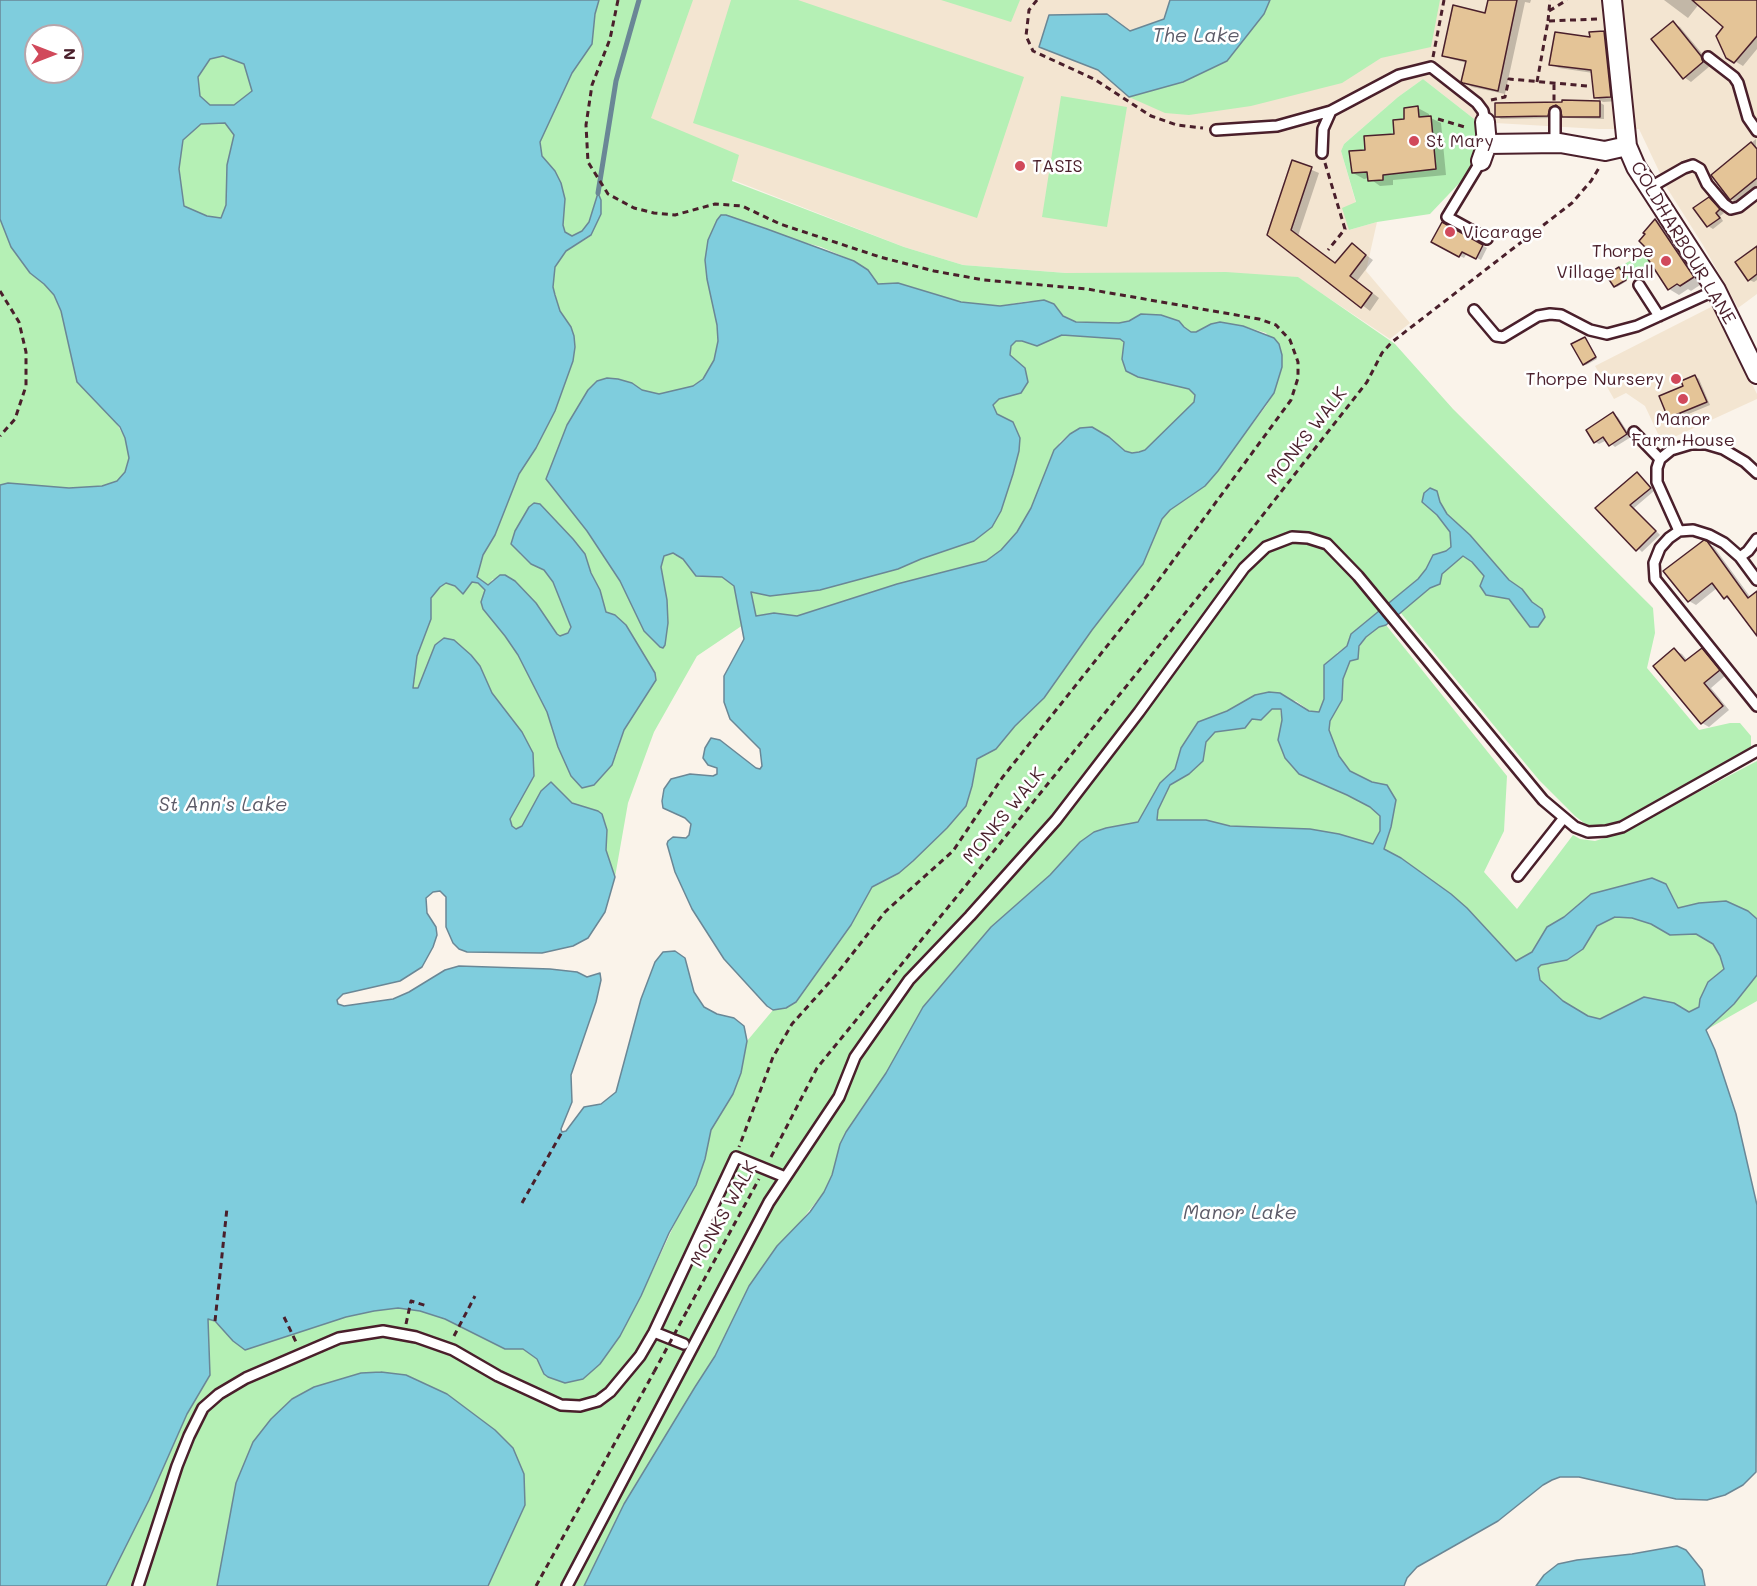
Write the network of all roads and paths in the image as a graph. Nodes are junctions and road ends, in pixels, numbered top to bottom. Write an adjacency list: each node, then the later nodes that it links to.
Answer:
1 (618, 0): 49 (path)
2 (1037, 0): 18 (path)
3 (1444, 0): 11 (path)
4 (1550, 0): 7 (path)
5 (1567, 0): 7 (path)
6 (1612, 0): 8 (street, COLDHARBOUR LANE)
7 (1549, 11): 9 (path)
8 (1614, 18): 9 (path); 22 (street, COLDHARBOUR LANE)
9 (1548, 21): 12 (path)
10 (1708, 57): 19 (lane)
11 (1431, 67): 14 (lane); 15 (lane)
12 (1537, 82): 13 (path); 14 (path)
13 (1587, 87)
14 (1477, 103): 20 (lane)
15 (1331, 111): 18 (lane); 24 (lane)
16 (1555, 112): 21 (lane)
17 (1438, 119): 20 (path)
18 (1216, 130)
19 (1757, 131)
20 (1486, 133): 21 (street); 25 (street)
21 (1556, 143): 23 (street)
22 (1627, 146): 23 (street); 26 (street, COLDHARBOUR LANE)
23 (1605, 151): 50 (path, MONKS WALK)
24 (1322, 153): 29 (path)
25 (1480, 161): 28 (lane)
26 (1649, 188): 27 (lane); 31 (street, COLDHARBOUR LANE)
27 (1757, 193)
28 (1487, 239)
29 (1328, 250)
30 (1639, 285): 34 (lane)
31 (1716, 290): 34 (lane); 35 (street, COLDHARBOUR LANE)
32 (0, 291): 37 (path)
33 (1474, 310): 34 (lane)
34 (1659, 315)
35 (1757, 374)
36 (1634, 432): 38 (lane)
37 (0, 436)
38 (1660, 459): 39 (lane); 40 (lane)
39 (1757, 473)
40 (1679, 531): 42 (lane); 44 (lane)
41 (1757, 539): 42 (lane)
42 (1740, 557): 43 (lane)
43 (1757, 580)
44 (1757, 706)
45 (1757, 751): 46 (lane)
46 (1563, 819): 47 (lane); 51 (lane)
47 (1518, 876)
48 (562, 1132): 52 (path)
49 (736, 1157): 50 (lane); 58 (lane)
50 (765, 1168): 51 (lane); 64 (path, MONKS WALK, bridge)
51 (785, 1177): 65 (lane)
52 (522, 1203)
53 (227, 1208): 57 (path)
54 (475, 1296): 61 (path)
55 (427, 1306): 59 (path)
56 (284, 1317): 62 (path)
57 (215, 1321)
58 (654, 1332): 60 (lane); 61 (lane)
59 (404, 1335): 61 (lane); 62 (lane)
60 (684, 1344)
61 (448, 1349)
62 (302, 1354): 63 (lane)
63 (138, 1586)
64 (536, 1586)
65 (567, 1586)

